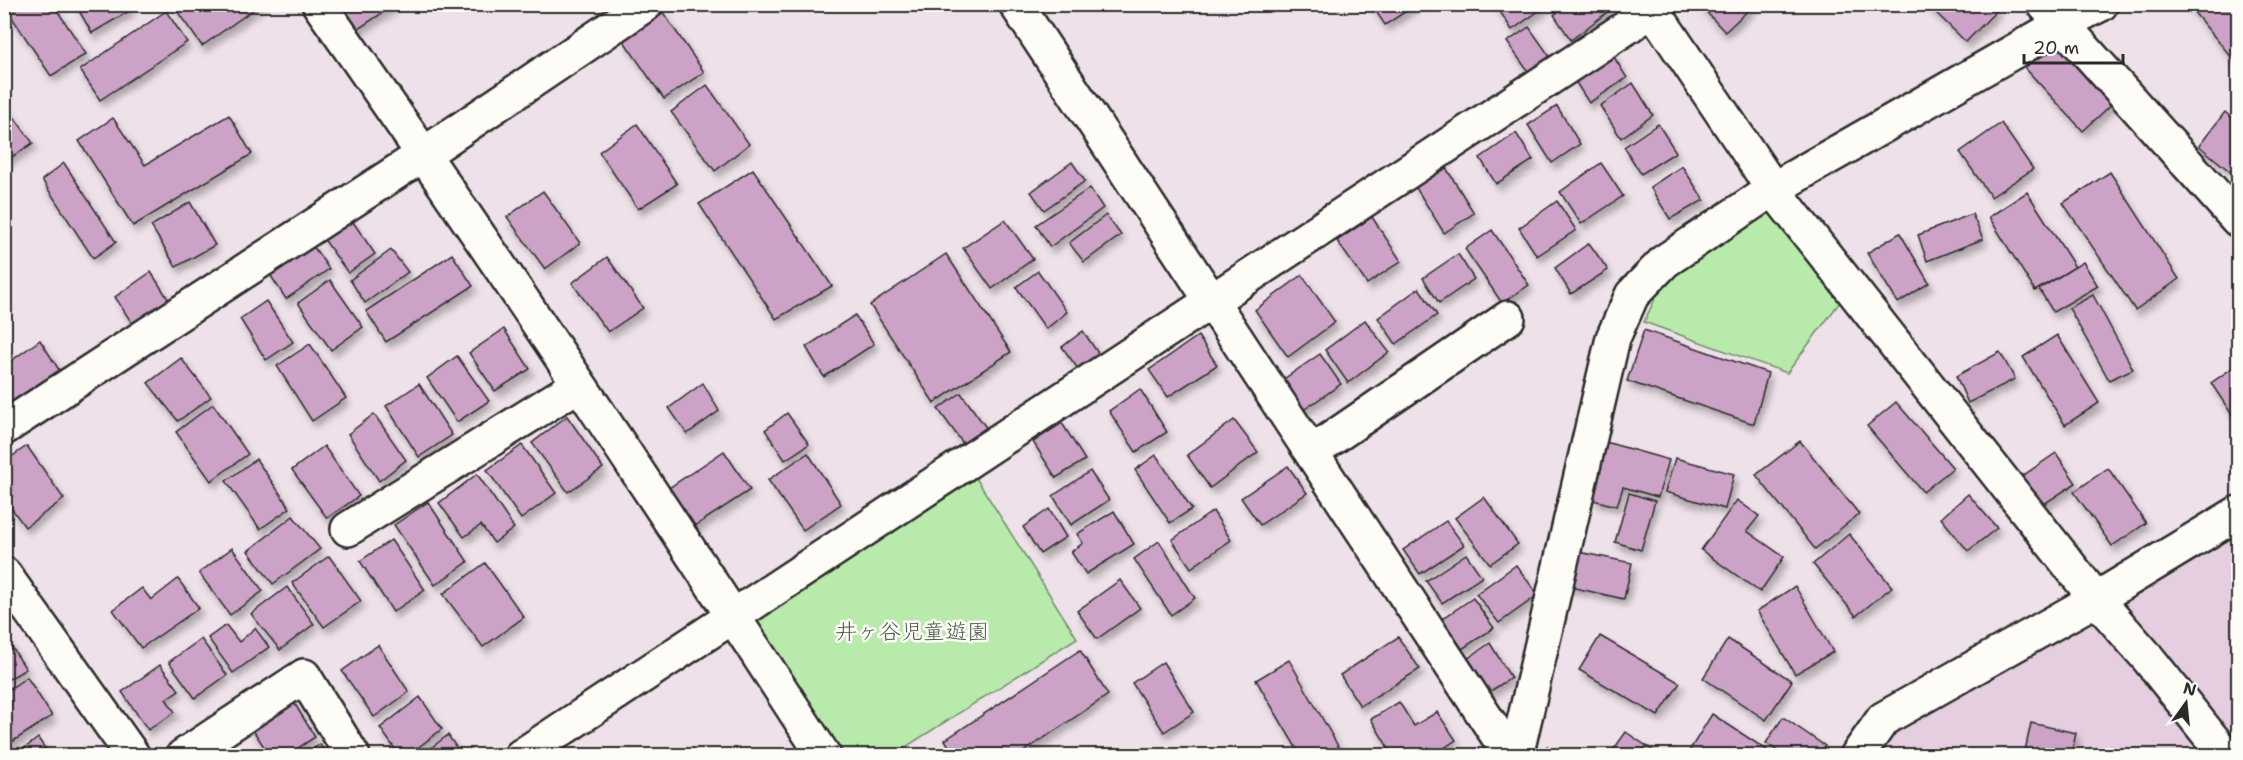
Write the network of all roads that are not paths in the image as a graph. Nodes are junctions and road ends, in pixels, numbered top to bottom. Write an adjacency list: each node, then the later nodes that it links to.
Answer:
1 (319, 4): 7 (street)
2 (646, 4): 7 (street)
3 (1016, 4): 10 (street)
4 (2101, 4): 6 (street)
5 (1651, 7): 8 (street); 10 (street)
6 (2053, 14): 8 (street); 9 (street)
7 (424, 154): 12 (street); 13 (street)
8 (1773, 189): 18 (street); 25 (street)
9 (2238, 220)
10 (1212, 300): 14 (street); 19 (street)
11 (1508, 318): 14 (street)
12 (578, 385): 16 (street); 19 (street)
13 (4, 428)
14 (1312, 452): 25 (street)
15 (2238, 513): 18 (street)
16 (348, 529)
17 (4, 574): 20 (street)
18 (2096, 598): 26 (street); 27 (street)
19 (734, 616): 23 (street); 24 (street)
20 (134, 756)
21 (183, 756): 22 (street)
22 (353, 756)
23 (521, 756)
24 (824, 756)
25 (1514, 756)
26 (1857, 756)
27 (2226, 756)

